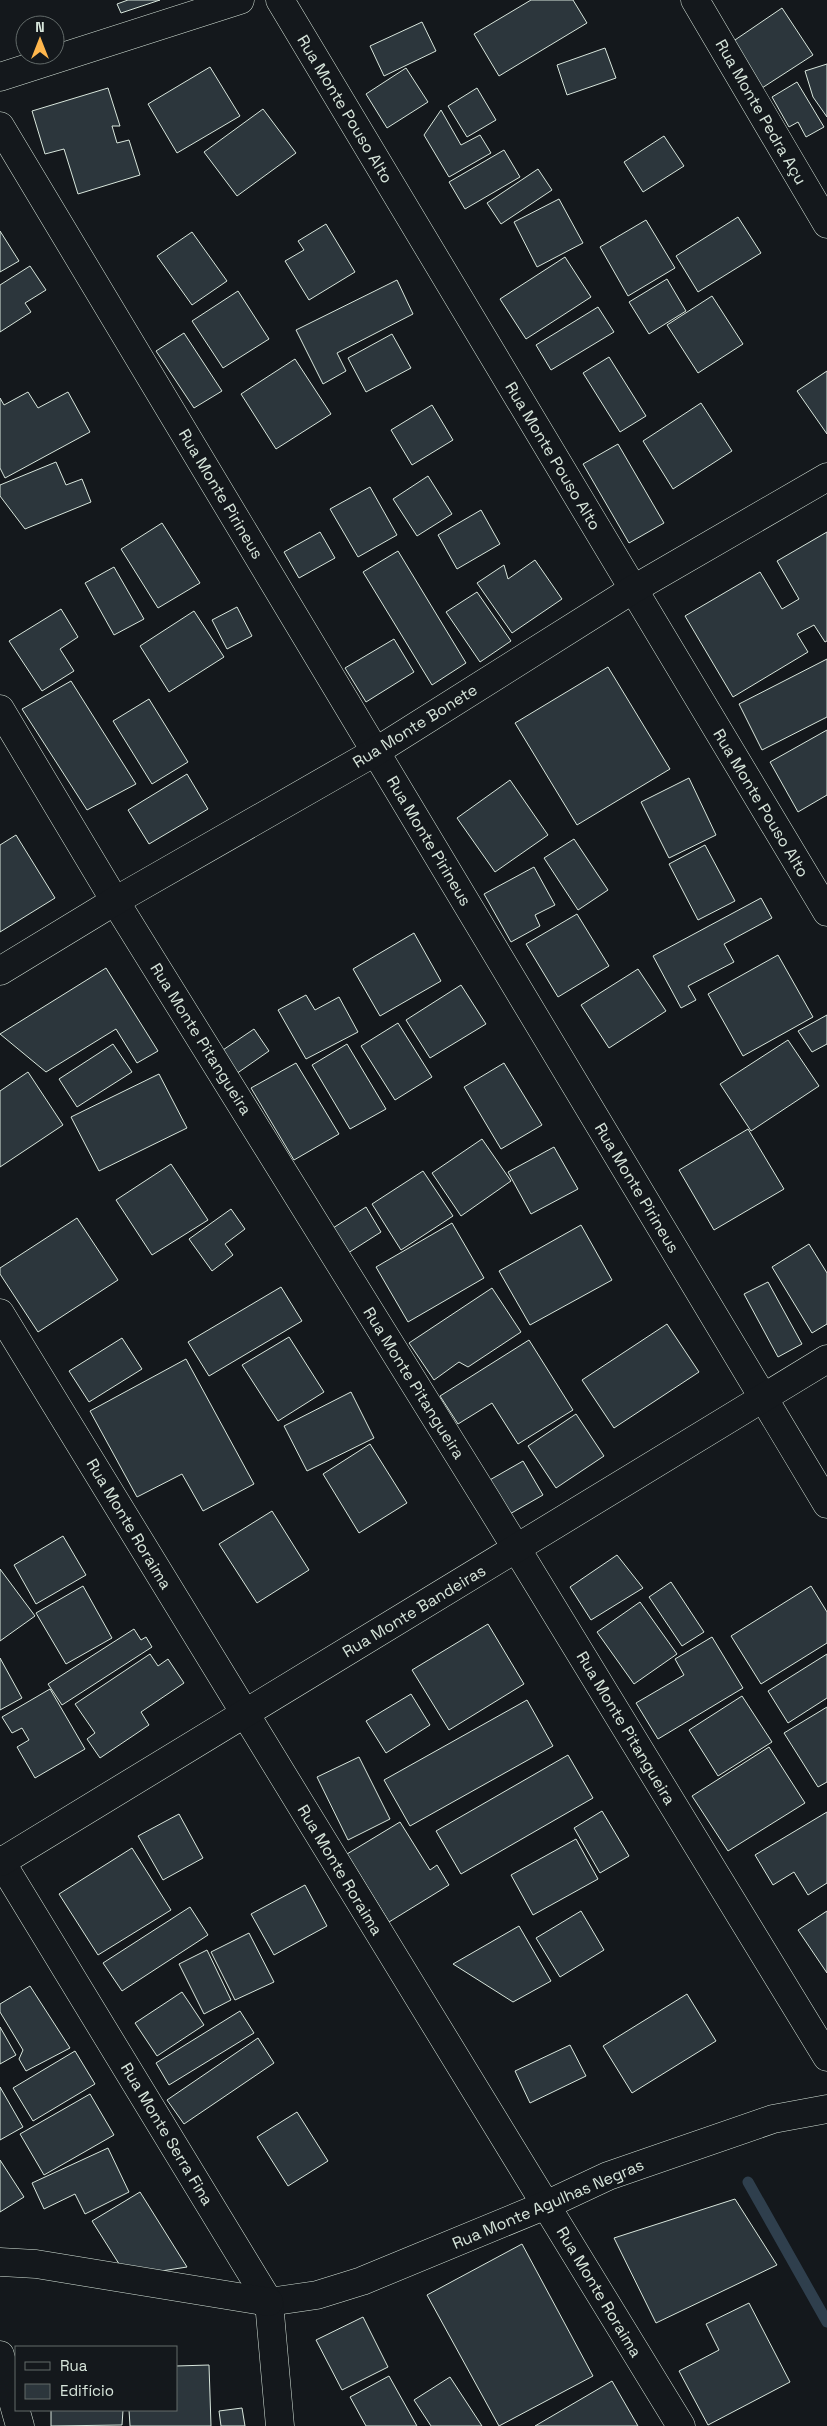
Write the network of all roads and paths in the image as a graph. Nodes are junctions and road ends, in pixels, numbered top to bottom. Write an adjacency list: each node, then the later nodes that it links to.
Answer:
1 (240, 0): 4 (street)
2 (280, 0): 8 (street, Rua Monte Pouso Alto)
3 (695, 0): 6 (street, Rua Monte Pedra Açu)
4 (0, 77)
5 (0, 126): 10 (street, Rua Monte Pirineus)
6 (827, 224)
7 (827, 477): 8 (street, Rua Monte Bonete)
8 (632, 590): 10 (street, Rua Monte Bonete); 12 (street, Rua Monte Pouso Alto)
9 (0, 709): 11 (street, Rua Monte Pitangueira)
10 (375, 752): 11 (street, Rua Monte Bonete); 16 (street, Rua Monte Pirineus)
11 (115, 901): 13 (street, Rua Monte Bonete); 18 (street, Rua Monte Pitangueira)
12 (827, 912)
13 (0, 970)
14 (0, 1313): 19 (street, Rua Monte Roraima)
15 (827, 1359): 16 (street, Rua Monte Bandeiras)
16 (764, 1398): 17 (street, Rua Monte Pirineus); 18 (street, Rua Monte Bandeiras)
17 (827, 1504)
18 (517, 1548): 19 (street, Rua Monte Bandeiras); 21 (street, Rua Monte Pitangueira)
19 (245, 1714): 20 (street, Rua Monte Bandeiras); 23 (street, Rua Monte Roraima)
20 (0, 1862): 25 (street, Rua Monte Serra Fina)
21 (827, 2057)
22 (827, 2109): 23 (street, Rua Monte Agulhas Negras)
23 (546, 2205): 25 (street, Rua Monte Agulhas Negras); 31 (street, Rua Monte Roraima)
24 (0, 2262): 25 (street, Rua Monte Agulhas Negras)
25 (269, 2302): 30 (street, Rua Monte Serra Fina)
26 (0, 2355): 27 (street)
27 (15, 2408)
28 (16, 2411): 29 (street)
29 (20, 2426)
30 (280, 2426)
31 (681, 2426)

